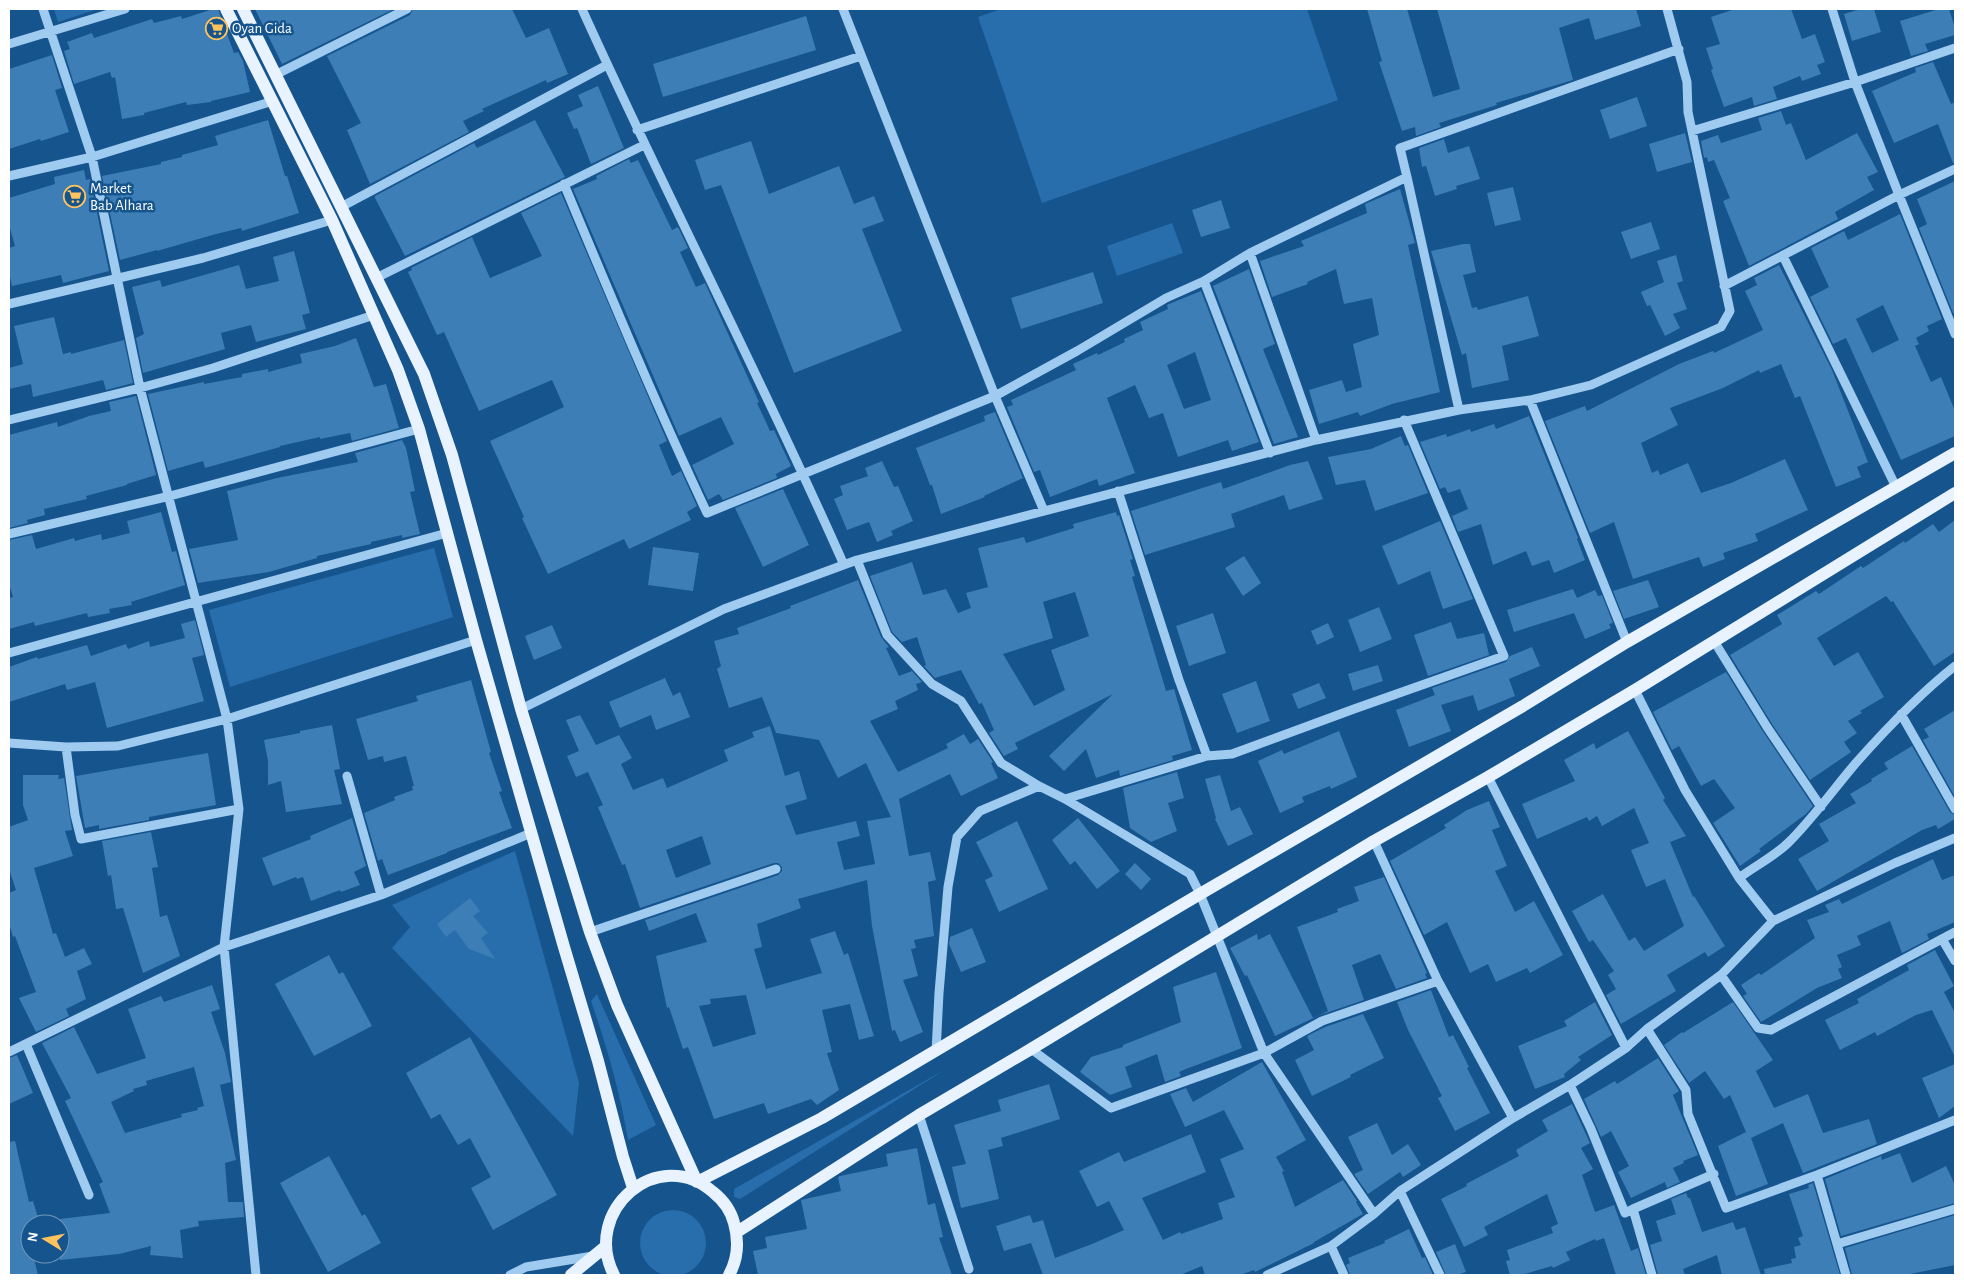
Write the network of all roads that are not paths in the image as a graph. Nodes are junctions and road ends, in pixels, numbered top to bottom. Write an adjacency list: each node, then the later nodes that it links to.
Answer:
1 (43, 9): 10 (street)
2 (125, 9): 10 (street)
3 (226, 9): 18 (main road)
4 (242, 9): 16 (main road)
5 (407, 9): 16 (street)
6 (582, 9): 15 (street)
7 (843, 9): 14 (street)
8 (1667, 9): 13 (street)
9 (1832, 9): 17 (street)
10 (51, 31): 11 (street); 22 (street)
11 (9, 44)
12 (1955, 48): 17 (street)
13 (1679, 49): 20 (street); 25 (street)
14 (861, 56): 19 (street); 40 (street)
15 (607, 65): 19 (street); 28 (street)
16 (275, 75): 28 (main road)
17 (1855, 82): 20 (street); 27 (street)
18 (273, 101): 22 (street); 29 (main road)
19 (637, 130): 21 (street)
20 (1692, 131): 35 (street)
21 (644, 145): 26 (street); 49 (street)
22 (92, 157): 24 (street); 32 (street)
23 (1955, 169): 27 (street)
24 (9, 176)
25 (1407, 177): 30 (street); 42 (street)
26 (564, 184): 33 (street); 49 (street)
27 (1900, 195): 31 (street); 38 (street)
28 (340, 207): 33 (main road)
29 (332, 220): 32 (street); 37 (main road)
30 (1250, 253): 34 (street); 46 (street)
31 (1783, 256): 35 (street); 50 (street)
32 (117, 278): 36 (street); 39 (street)
33 (376, 278): 66 (main road)
34 (1204, 281): 40 (street); 47 (street)
35 (1724, 286): 41 (street)
36 (9, 304)
37 (374, 315): 39 (street); 45 (main road)
38 (1955, 334)
39 (140, 388): 43 (street); 53 (street)
40 (995, 396): 49 (street); 54 (street)
41 (1530, 400): 42 (street); 62 (street)
42 (1459, 410): 44 (street)
43 (9, 420)
44 (1404, 420): 46 (street); 71 (street)
45 (419, 429): 53 (street); 55 (main road)
46 (1316, 440): 47 (street)
47 (1270, 453): 51 (street)
48 (1955, 453): 50 (main road)
49 (804, 474): 58 (street)
50 (1896, 487): 62 (main road)
51 (1118, 492): 54 (street); 71 (street)
52 (1955, 493): 61 (main road)
53 (170, 496): 56 (street); 59 (street)
54 (1044, 511): 57 (street)
55 (447, 533): 59 (street); 60 (main road)
56 (9, 534)
57 (857, 560): 58 (street); 74 (street)
58 (844, 564): 66 (street)
59 (197, 603): 63 (street); 68 (street)
60 (476, 640): 68 (street); 79 (main road)
61 (1714, 641): 65 (main road); 76 (street)
62 (1627, 642): 84 (main road)
63 (9, 653)
64 (1955, 666): 67 (street)
65 (1635, 690): 73 (main road); 83 (street)
66 (521, 710): 87 (main road)
67 (1901, 714): 76 (street); 77 (street)
68 (227, 718): 70 (street); 78 (street)
69 (9, 743): 70 (street)
70 (66, 748): 78 (street)
71 (1207, 756): 75 (street)
72 (347, 776): 85 (street)
73 (1488, 777): 81 (main road); 97 (street)
74 (1040, 786): 75 (street); 100 (street)
75 (1065, 799): 84 (street)
76 (1821, 807): 83 (street)
77 (1955, 809)
78 (238, 810): 91 (street)
79 (531, 833): 85 (street); 109 (main road)
80 (1954, 840): 86 (street)
81 (1374, 841): 89 (main road); 94 (street)
82 (776, 869): 87 (street)
83 (1740, 878): 86 (street)
84 (1200, 894): 89 (street); 100 (main road)
85 (381, 895): 91 (street)
86 (1773, 921): 93 (street)
87 (590, 932): 108 (main road)
88 (1955, 932): 90 (street)
89 (1218, 936): 98 (main road); 101 (street)
90 (1942, 938): 92 (street); 93 (street)
91 (224, 947): 96 (street); 120 (street)
92 (1955, 961)
93 (1721, 975): 95 (street)
94 (1438, 981): 101 (street); 104 (street)
95 (1647, 1029): 97 (street); 106 (street)
96 (26, 1044): 99 (street); 111 (street)
97 (1626, 1048): 102 (street)
98 (1031, 1049): 101 (street); 103 (main road)
99 (9, 1052)
100 (936, 1052): 108 (main road)
101 (1264, 1053): 114 (street)
102 (1570, 1085): 104 (street); 112 (street)
103 (919, 1115): 115 (main road); 119 (street)
104 (1513, 1118): 110 (street)
105 (1955, 1120): 107 (street)
106 (1714, 1174): 107 (street); 112 (street)
107 (1817, 1175): 116 (street)
108 (698, 1182): 109 (main road); 115 (main road)
109 (633, 1188): 118 (main road)
110 (1400, 1191): 114 (street); 127 (street)
111 (89, 1195)
112 (1633, 1209): 128 (street)
113 (1955, 1209): 116 (street)
114 (1374, 1214): 117 (street)
115 (737, 1232): 124 (main road)
116 (1837, 1244): 129 (street)
117 (1331, 1246): 125 (street); 126 (street)
118 (600, 1252): 121 (street); 122 (main road); 123 (main road)
119 (969, 1269)
120 (256, 1275)
121 (510, 1275)
122 (571, 1275)
123 (614, 1275)
124 (729, 1275)
125 (1268, 1275)
126 (1344, 1275)
127 (1440, 1275)
128 (1652, 1275)
129 (1846, 1275)

